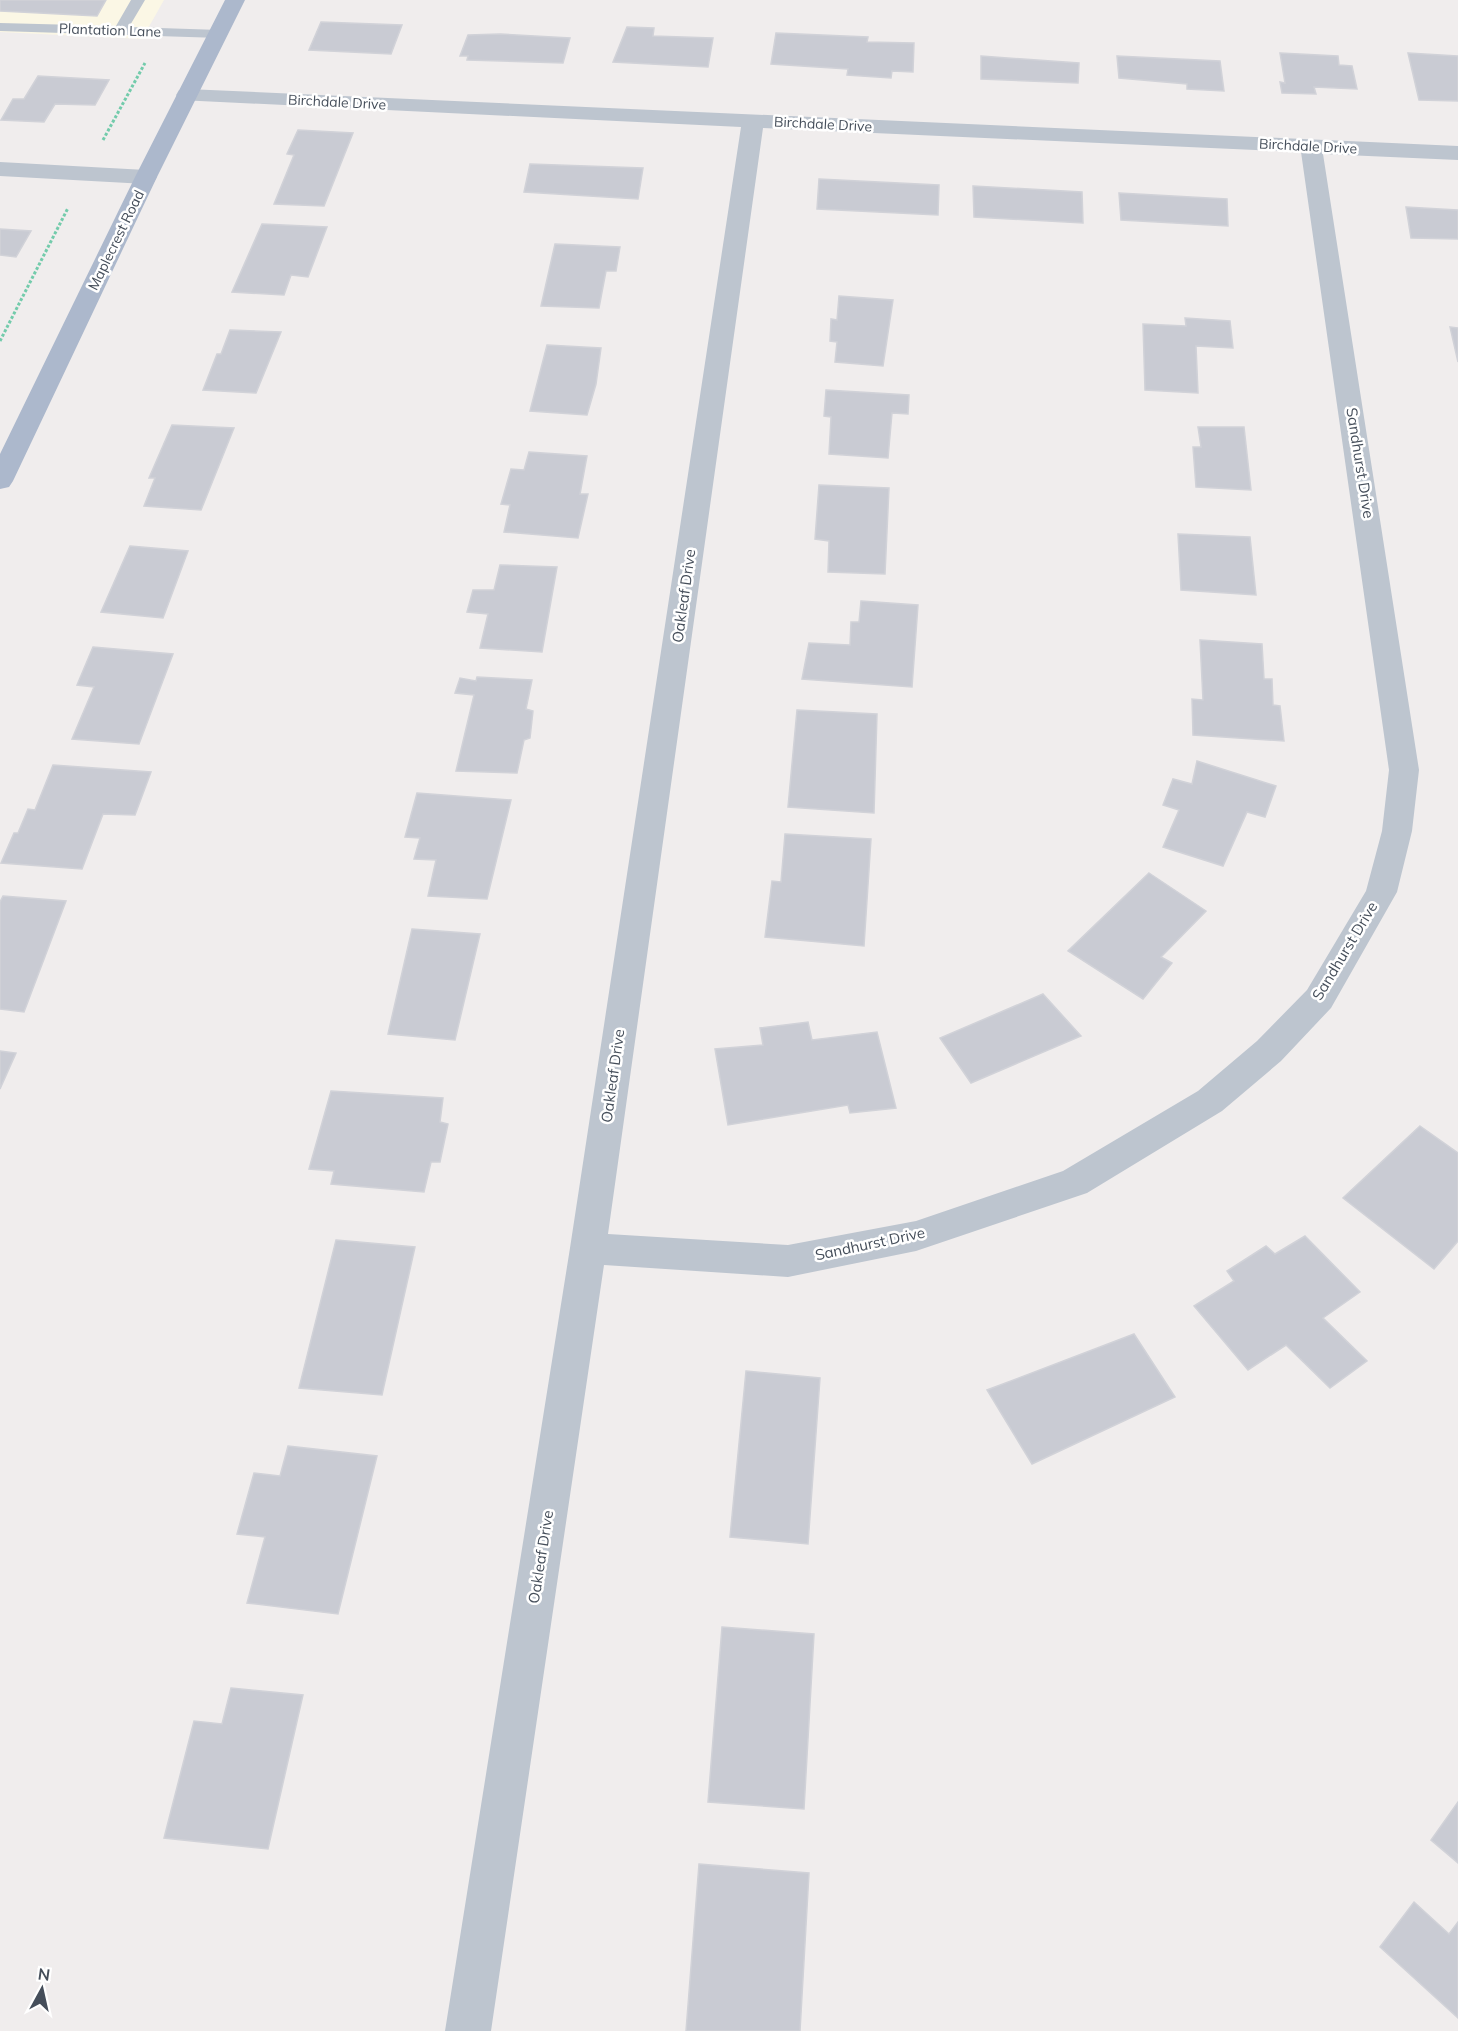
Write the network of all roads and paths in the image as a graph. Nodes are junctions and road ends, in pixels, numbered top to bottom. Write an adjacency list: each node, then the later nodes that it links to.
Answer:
1 (138, 0): 4 (lane)
2 (235, 0): 5 (main road, Maplecrest Road)
3 (0, 27): 4 (lane, Plantation Lane)
4 (120, 31): 5 (lane, Plantation Lane)
5 (220, 34): 6 (main road, Maplecrest Road)
6 (187, 95): 7 (street, Birchdale Drive); 11 (main road, Maplecrest Road)
7 (753, 121): 8 (street, Birchdale Drive); 13 (street, Oakleaf Drive)
8 (1311, 146): 9 (street, Birchdale Drive); 13 (street, Sandhurst Drive)
9 (1458, 153)
10 (0, 169): 11 (street)
11 (146, 177): 12 (main road, Maplecrest Road)
12 (0, 481)
13 (588, 1248): 14 (street, Oakleaf Drive)
14 (468, 2031)

